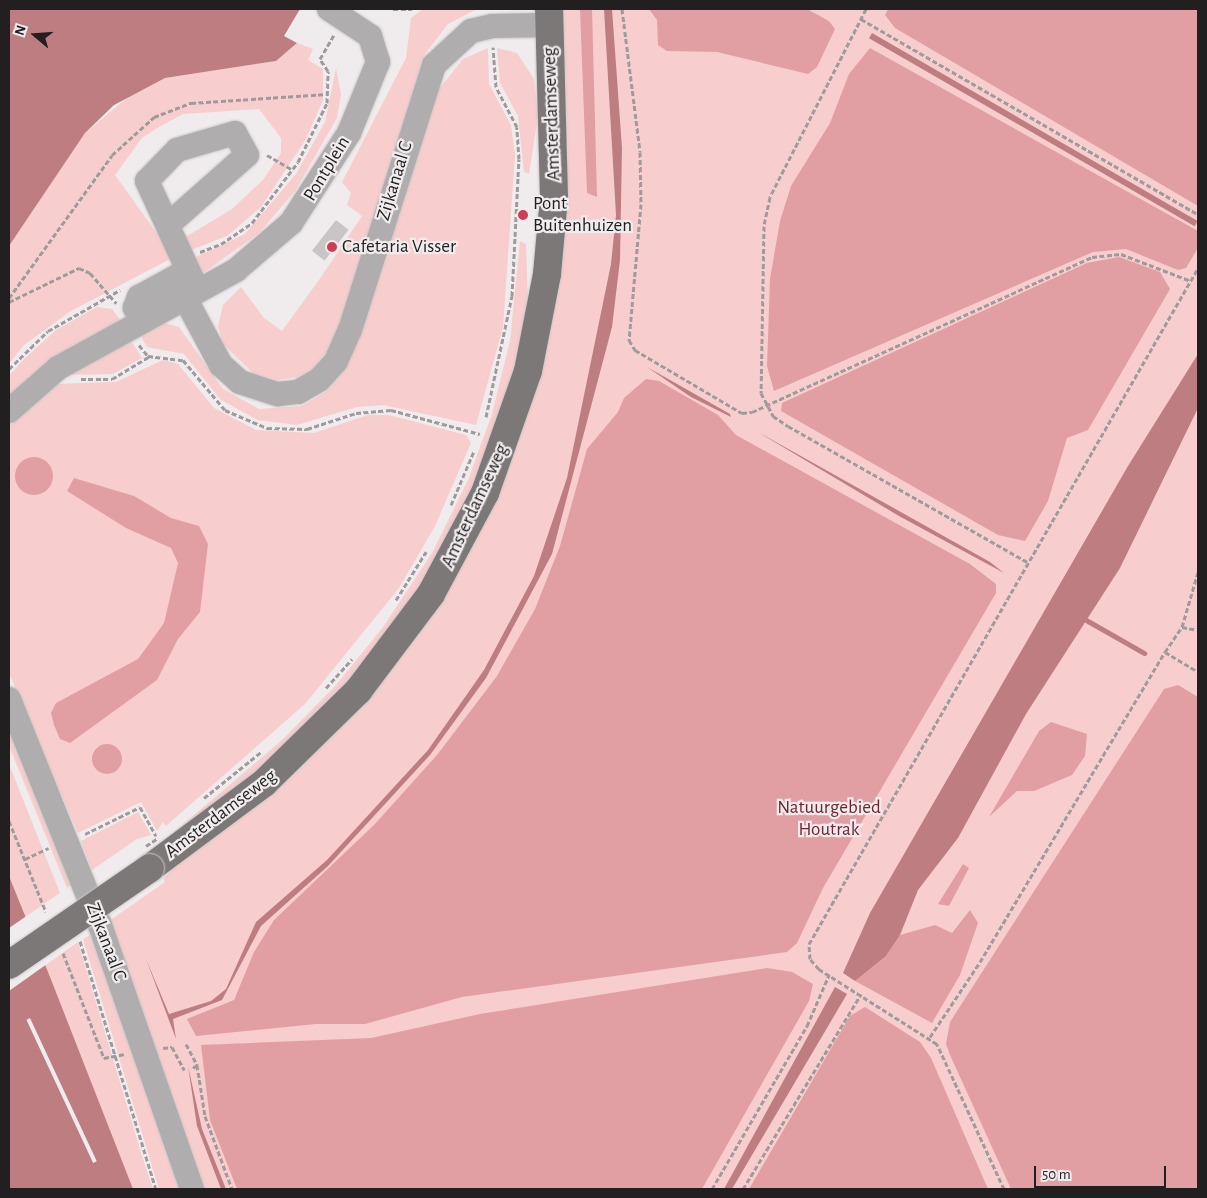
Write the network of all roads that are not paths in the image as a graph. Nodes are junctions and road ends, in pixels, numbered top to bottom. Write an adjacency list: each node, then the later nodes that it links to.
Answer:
1 (337, 13): 4 (street, Pontplein)
2 (549, 17): 4 (street, Zijkanaal C); 8 (main road, Amsterdamseweg, bridge)
3 (169, 224): 3 (street); 5 (street)
4 (185, 298): 5 (street)
5 (135, 323): 6 (street)
6 (9, 412)
7 (9, 699): 9 (street, Zijkanaal C)
8 (9, 965)
9 (192, 1189)

